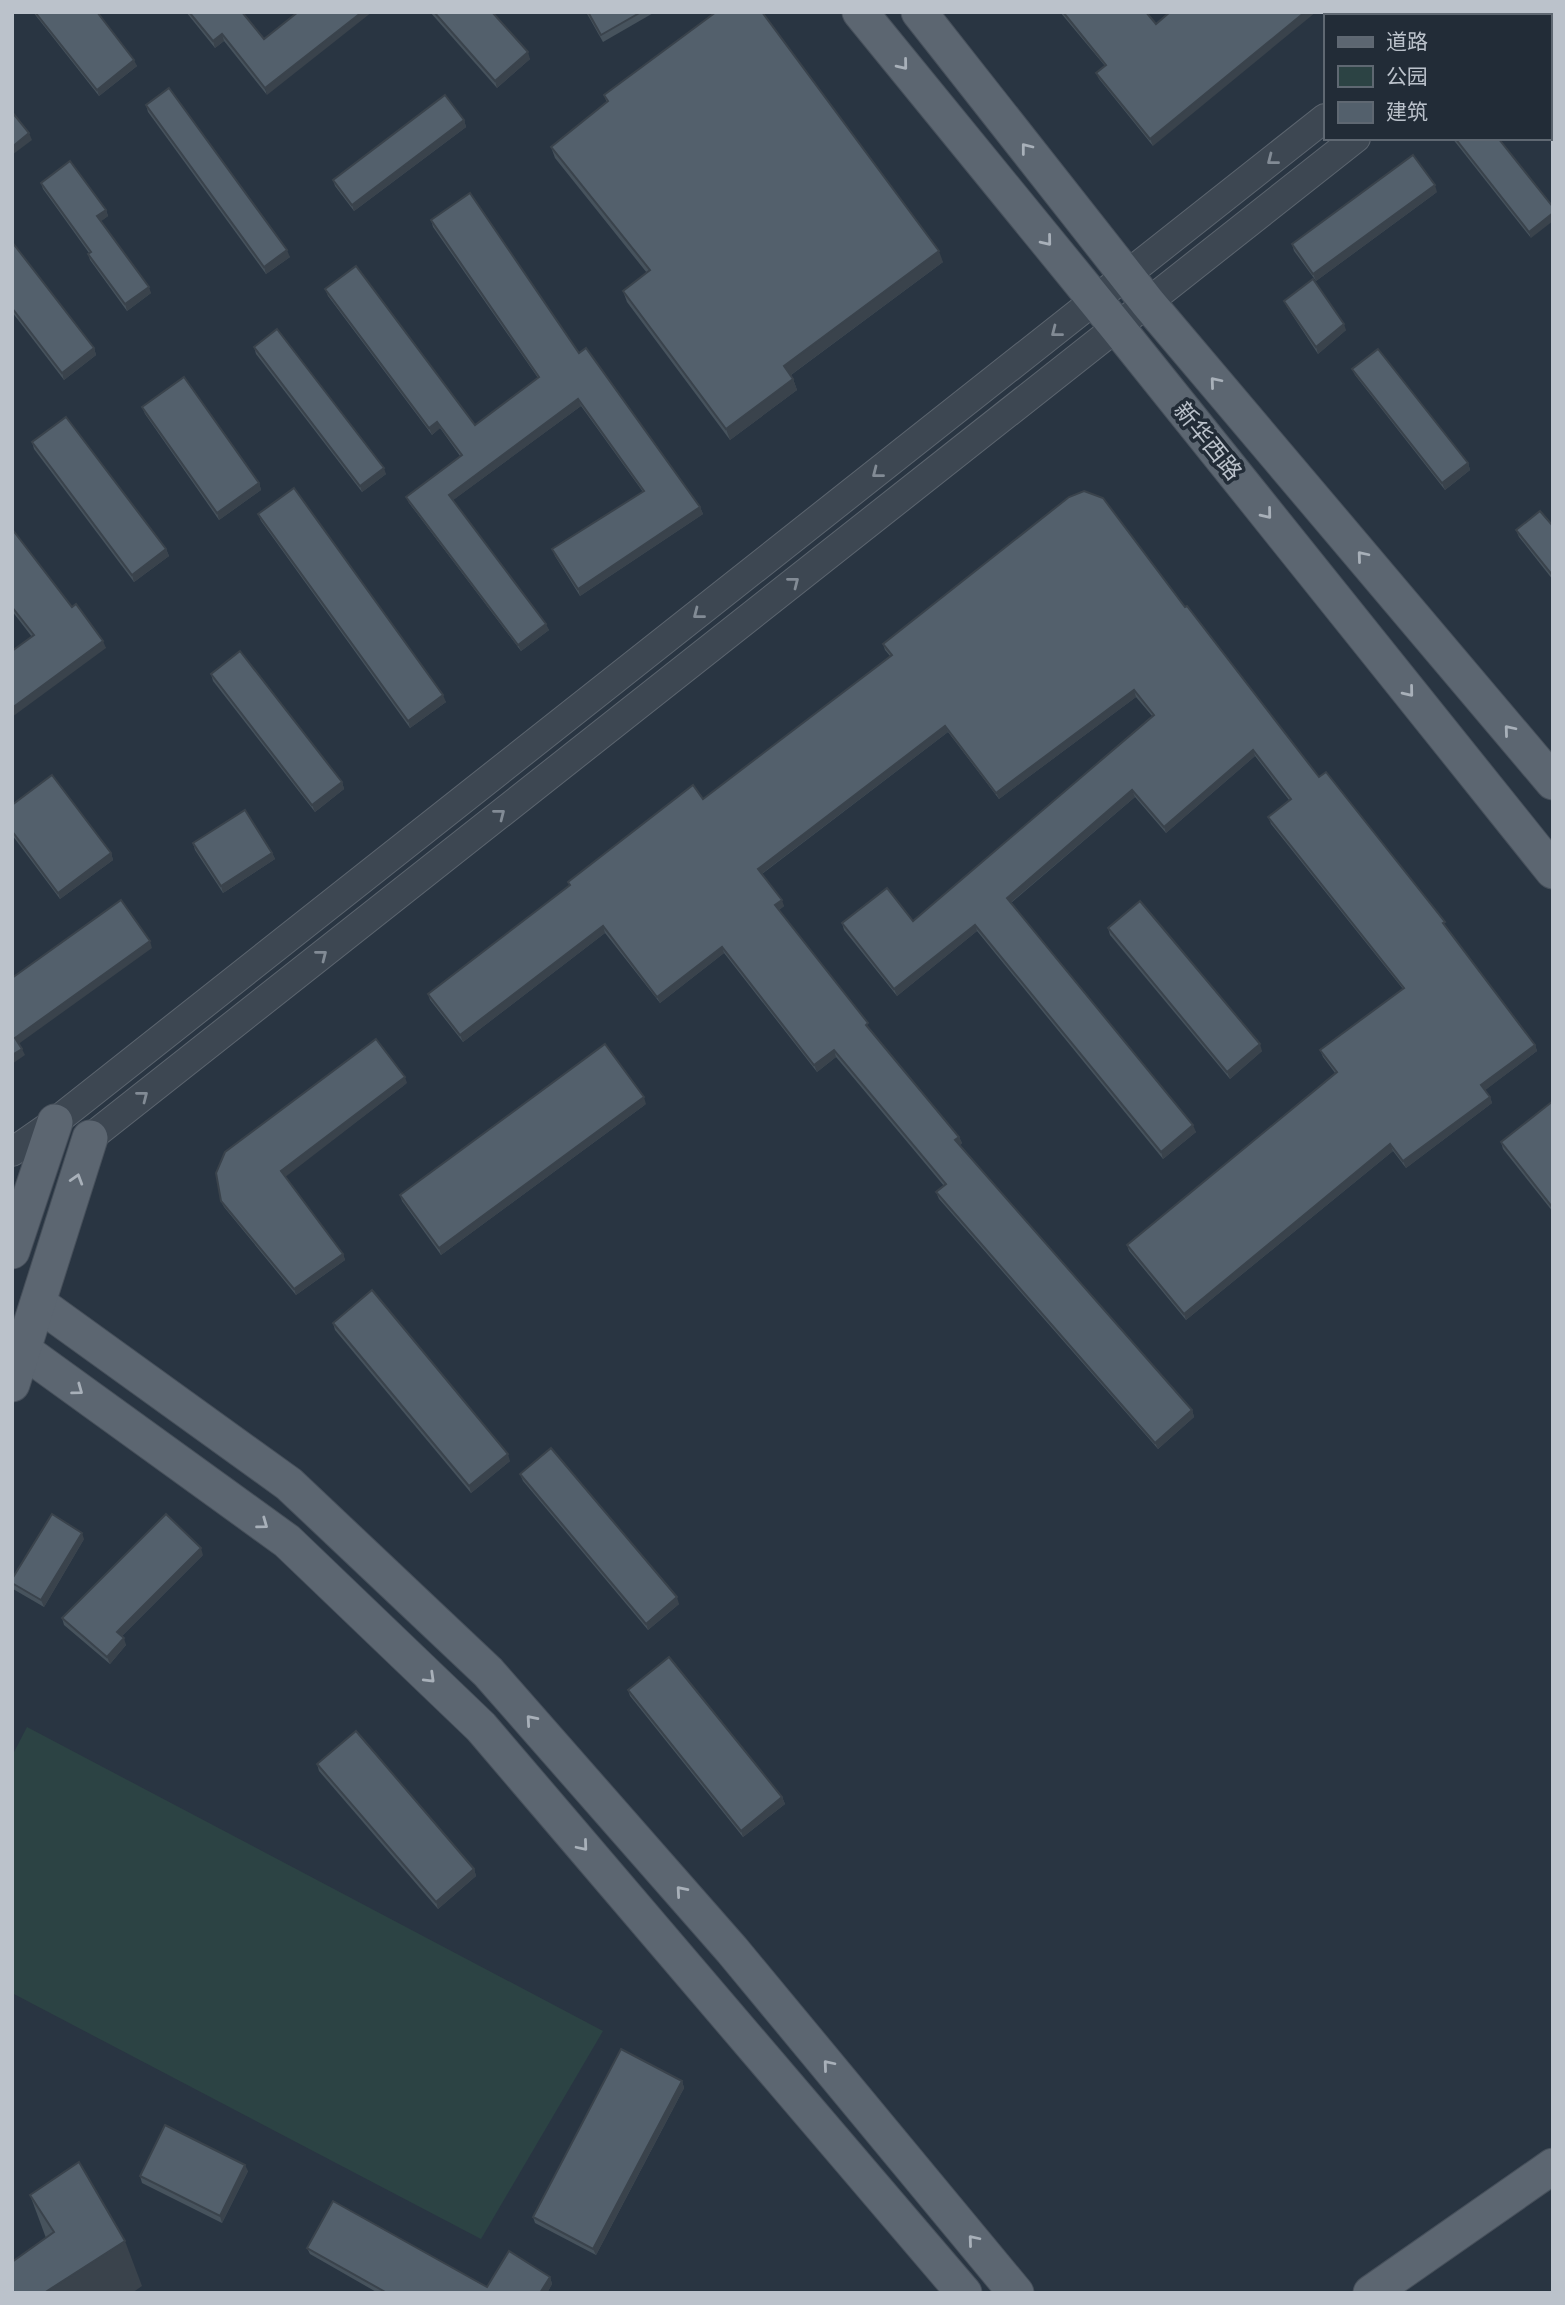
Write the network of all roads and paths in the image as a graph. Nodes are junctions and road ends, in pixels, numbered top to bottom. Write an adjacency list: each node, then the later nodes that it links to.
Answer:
1 (860, 12): 7 (main road, 新华西路, one-way to 7)
2 (919, 12): 5 (main road, 新华西路, one-way to 2)
3 (1324, 119): 5 (street, one-way to 5)
4 (1353, 140): 6 (street)
5 (1127, 275): 6 (main road, 新华西路); 7 (street)
6 (1148, 303): 7 (street); 8 (main road, 新华西路, one-way to 6)
7 (1106, 314): 9 (main road, 新华西路, one-way to 9); 10 (street, one-way to 10); 11 (street, one-way to 7)
8 (1553, 782)
9 (1553, 871)
10 (55, 1122): 12 (street); 14 (main road)
11 (90, 1138): 13 (main road, one-way to 11)
12 (12, 1152)
13 (61, 1229): 14 (main road); 16 (main road)
14 (16, 1230)
15 (12, 1257): 16 (main road)
16 (50, 1264): 17 (main road)
17 (38, 1303): 18 (main road); 22 (main road, one-way to 17)
18 (23, 1350): 19 (main road); 21 (main road, one-way to 21)
19 (12, 1384)
20 (1553, 2166): 23 (main road)
21 (964, 2293)
22 (1016, 2293)
23 (1371, 2293)

